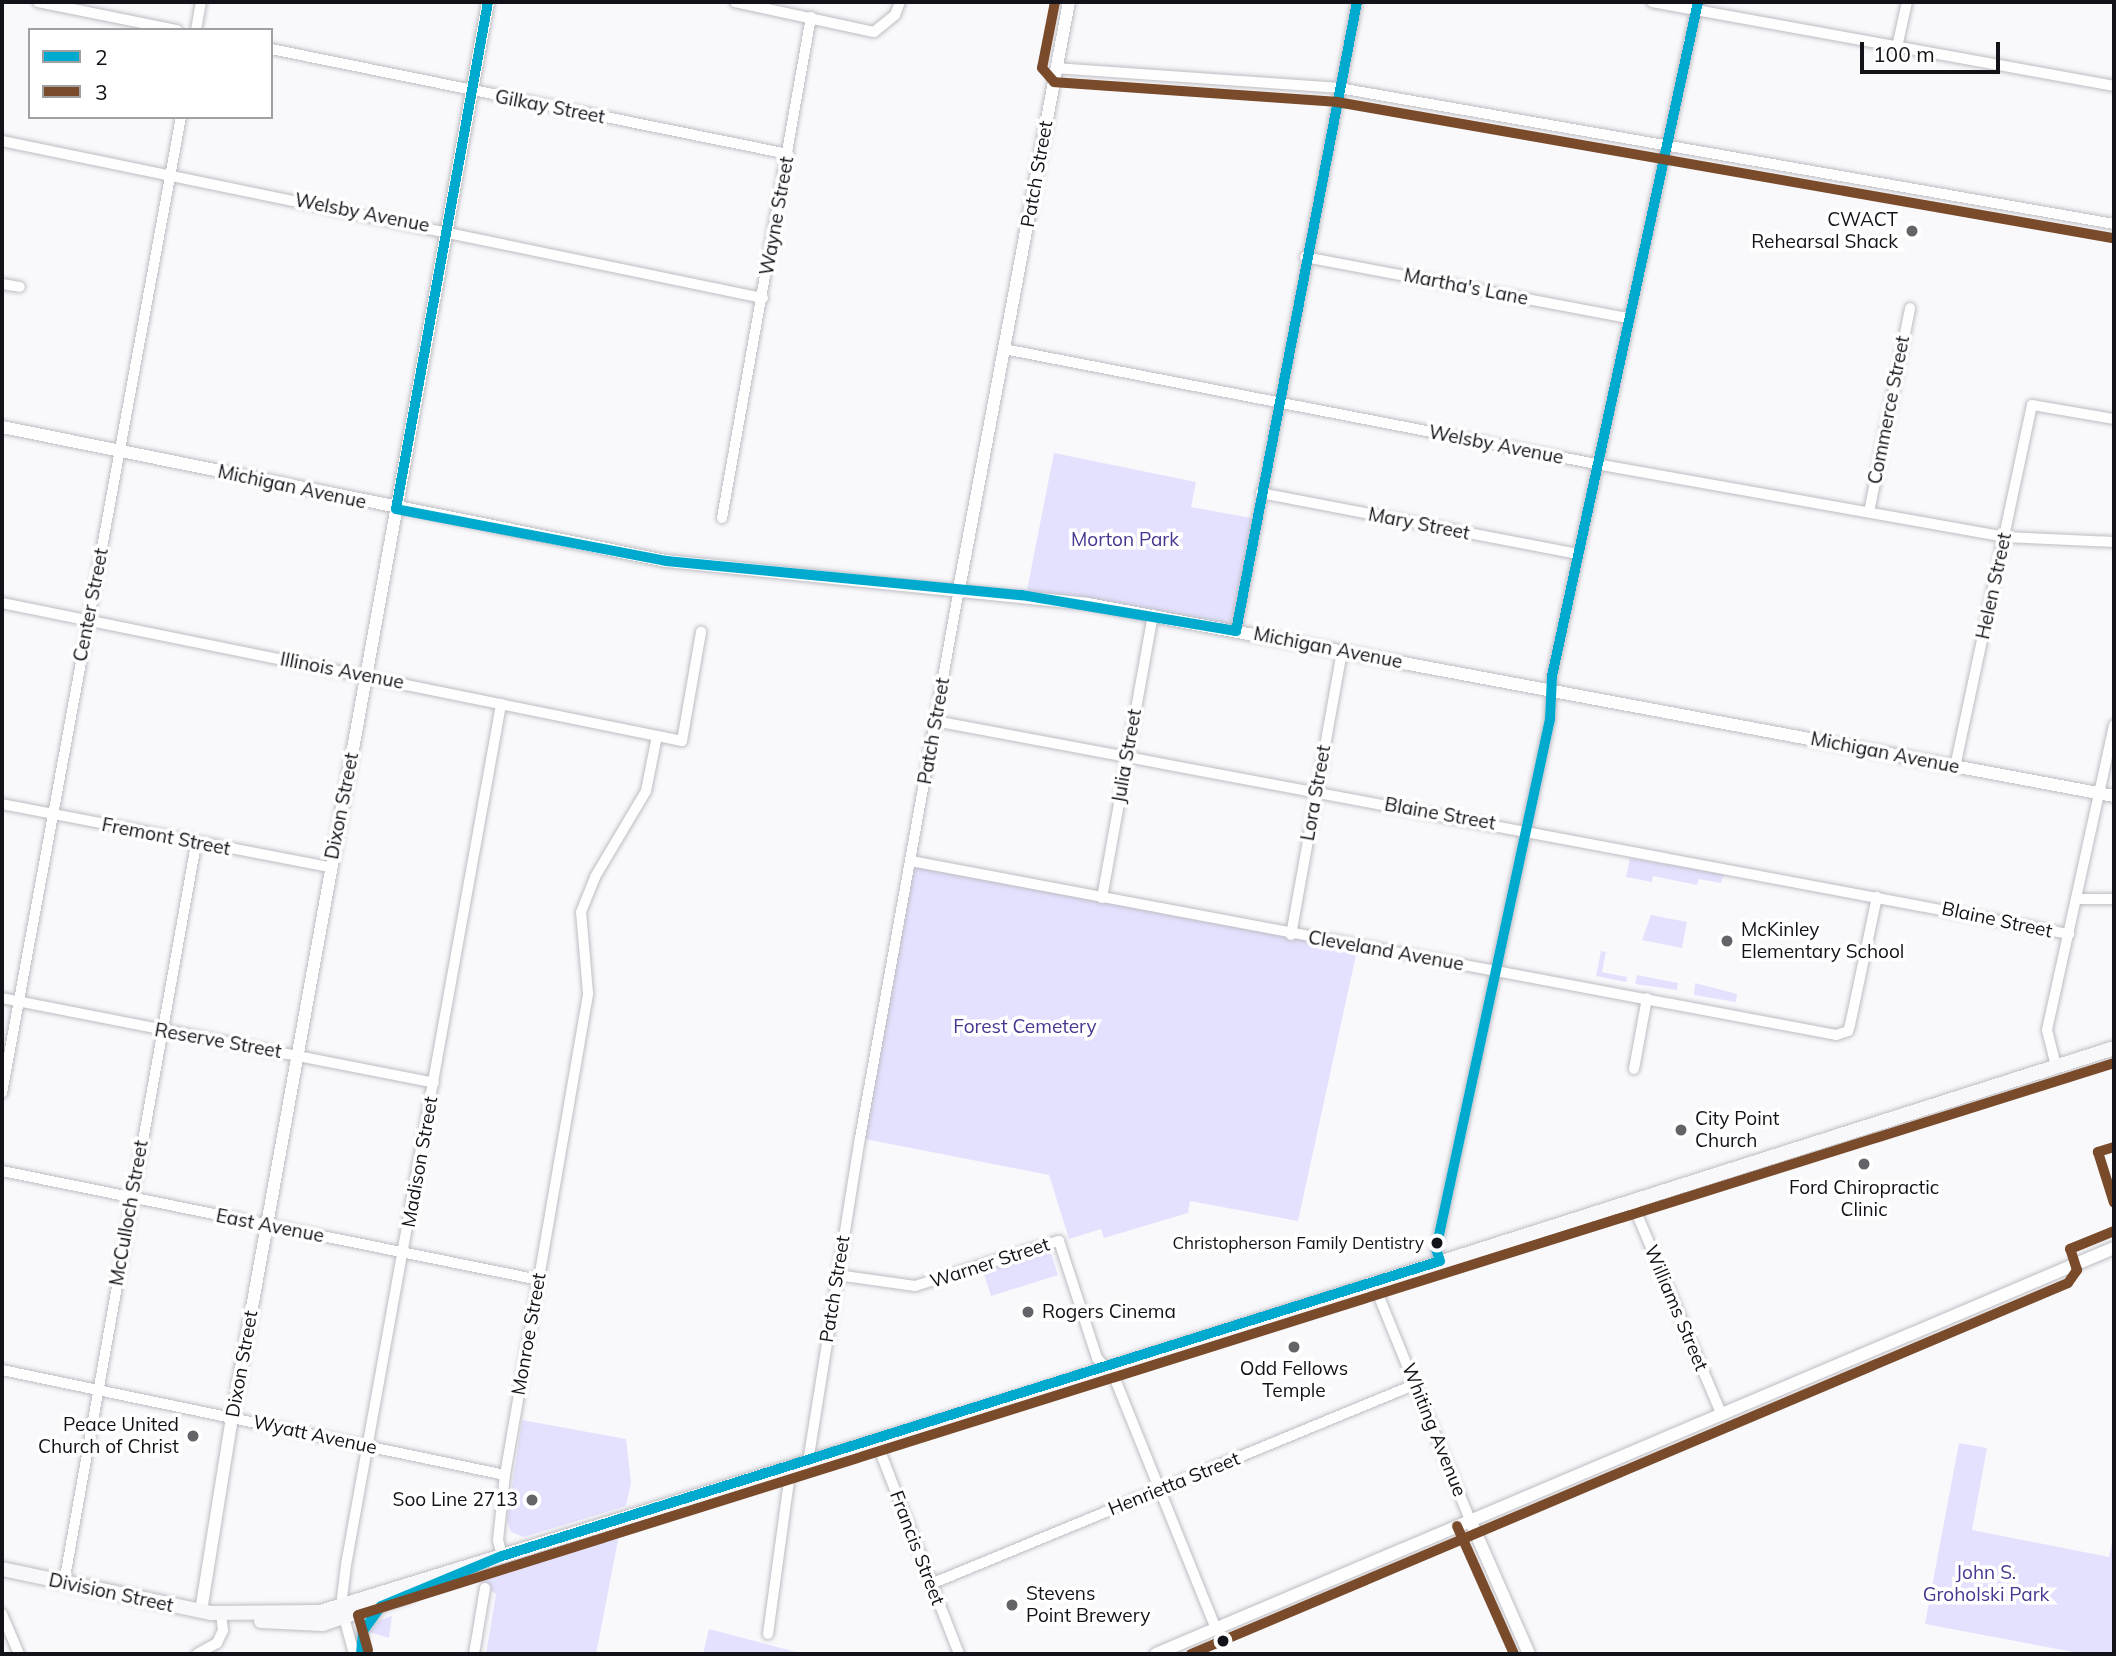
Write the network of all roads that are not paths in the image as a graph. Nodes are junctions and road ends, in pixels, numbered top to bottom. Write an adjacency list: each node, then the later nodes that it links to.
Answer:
1 (38, 2): 12 (street)
2 (201, 2): 13 (street)
3 (488, 2): 19 (street, Dixon Street)
4 (735, 2): 11 (street)
5 (900, 2): 11 (street)
6 (1069, 2): 16 (street, Patch Street)
7 (1357, 2): 18 (street)
8 (1652, 2): 10 (street)
9 (1907, 2): 14 (street)
10 (1697, 6): 14 (street); 22 (street)
11 (811, 18): 23 (street, Wayne Street)
12 (167, 28)
13 (196, 28)
14 (1897, 47): 17 (street)
15 (273, 49): 19 (street, Gilkay Street)
16 (1056, 68): 18 (street); 33 (street, Patch Street)
17 (2114, 86)
18 (1339, 88): 22 (street); 27 (street)
19 (472, 91): 23 (street, Gilkay Street); 26 (street, Dixon Street)
20 (181, 119): 24 (street, Center Street)
21 (2, 141): 24 (street, Welsby Avenue)
22 (1667, 145): 25 (street); 32 (street)
23 (788, 154): 30 (street, Wayne Street)
24 (172, 175): 26 (street, Welsby Avenue); 37 (street, Center Street)
25 (2114, 224)
26 (447, 230): 30 (street, Welsby Avenue); 40 (street, Dixon Street)
27 (1305, 257): 32 (street, Martha's Lane); 34 (street)
28 (2, 284): 29 (street)
29 (20, 287)
30 (763, 298): 42 (street, Wayne Street)
31 (1910, 308): 41 (street, Commerce Street)
32 (1628, 318): 38 (street)
33 (1004, 349): 34 (street, Welsby Avenue); 46 (street, Patch Street)
34 (1279, 404): 38 (street, Welsby Avenue); 39 (street)
35 (2114, 419): 43 (street, Helen Street)
36 (2, 427): 37 (street, Michigan Avenue)
37 (121, 450): 40 (street, Michigan Avenue); 49 (street, Center Street)
38 (1596, 464): 41 (street, Welsby Avenue); 45 (street)
39 (1261, 494): 45 (street, Mary Street); 50 (street)
40 (396, 509): 46 (street, Michigan Avenue); 53 (street, Dixon Street)
41 (1869, 512): 43 (street, Welsby Avenue)
42 (722, 518)
43 (2005, 537): 44 (street, Welsby Avenue); 60 (street, Helen Street)
44 (2114, 542)
45 (1577, 554): 54 (street)
46 (959, 589): 48 (street, Michigan Avenue); 56 (street, Patch Street)
47 (2, 603): 49 (street, Illinois Avenue)
48 (1153, 615): 50 (street, Michigan Avenue); 59 (street, Julia Street)
49 (87, 621): 53 (street, Illinois Avenue); 65 (street, Center Street)
50 (1236, 631): 52 (street, Michigan Avenue)
51 (701, 632): 58 (street, Illinois Avenue)
52 (1342, 651): 54 (street, Michigan Avenue); 61 (street, Lora Street)
53 (368, 675): 55 (street, Illinois Avenue); 69 (street, Dixon Street)
54 (1553, 689): 60 (street, Michigan Avenue); 66 (street)
55 (501, 704): 58 (street, Illinois Avenue); 85 (street, Madison Street)
56 (935, 721): 59 (street, Blaine Street); 68 (street, Patch Street)
57 (2114, 725): 62 (street)
58 (657, 736): 95 (street, Monroe Street)
59 (1127, 757): 61 (street, Blaine Street); 71 (street, Julia Street)
60 (1955, 767): 62 (street, Michigan Avenue)
61 (1317, 791): 66 (street, Blaine Street); 74 (street, Lora Street)
62 (2099, 793): 63 (street, Michigan Avenue); 72 (street)
63 (2114, 796)
64 (2, 804): 65 (street, Fremont Street)
65 (53, 815): 67 (street, Fremont Street); 79 (street, Center Street)
66 (1526, 830): 70 (street, Blaine Street); 76 (street)
67 (197, 844): 69 (street, Fremont Street); 80 (street, McCulloch Street)
68 (911, 862): 71 (street, Cleveland Avenue); 94 (street, Patch Street)
69 (330, 867): 82 (street, Dixon Street)
70 (1877, 897): 75 (street, Blaine Street); 78 (street, Cleveland Avenue)
71 (1102, 898): 74 (street, Cleveland Avenue)
72 (2076, 899): 73 (street); 75 (street)
73 (2114, 899)
74 (1291, 934): 76 (street, Cleveland Avenue)
75 (2068, 934): 83 (street)
76 (1496, 971): 78 (street, Cleveland Avenue); 93 (street)
77 (2, 998): 79 (street, Reserve Street)
78 (1647, 998): 84 (street)
79 (18, 1001): 80 (street, Reserve Street); 86 (street, Center Street)
80 (160, 1031): 82 (street, Reserve Street); 88 (street, McCulloch Street)
81 (2114, 1048): 83 (main road)
82 (298, 1055): 85 (street, Reserve Street); 90 (street, Dixon Street)
83 (2056, 1066): 89 (main road)
84 (1634, 1069)
85 (434, 1083): 92 (street, Madison Street)
86 (2, 1093)
87 (2, 1171): 88 (street, East Avenue)
88 (132, 1198): 90 (street, East Avenue); 100 (street, McCulloch Street)
89 (1631, 1200): 93 (main road); 101 (street, Williams Street)
90 (267, 1226): 92 (street, East Avenue); 102 (street, Dixon Street)
91 (2114, 1248): 101 (street)
92 (403, 1253): 95 (street, East Avenue); 104 (street, Madison Street)
93 (1440, 1261): 96 (main road)
94 (837, 1275): 97 (street, Warner Street); 105 (street, Patch Street)
95 (539, 1280): 107 (street, Monroe Street)
96 (1373, 1282): 97 (main road); 99 (street, Whiting Avenue)
97 (1106, 1368): 103 (main road); 108 (street)
98 (2, 1370): 100 (street, Wyatt Avenue)
99 (1416, 1384): 108 (street, Henrietta Street); 109 (street, Whiting Avenue)
100 (98, 1389): 102 (street, Wyatt Avenue); 112 (street, McCulloch Street)
101 (1722, 1415): 109 (street)
102 (232, 1418): 104 (street, Wyatt Avenue); 116 (street, Dixon Street)
103 (876, 1441): 105 (main road); 113 (street, Francis Street)
104 (369, 1447): 107 (street, Wyatt Avenue); 117 (street, Madison Street)
105 (808, 1462): 106 (main road)
106 (791, 1466): 110 (main road); 121 (street)
107 (505, 1475): 110 (street, Monroe Street)
108 (1161, 1490): 113 (street, Henrietta Street); 120 (street)
109 (1470, 1520): 120 (street); 129 (street, Whiting Avenue)
110 (502, 1556): 115 (main road); 117 (main road)
111 (2, 1571): 112 (main road, Division Street)
112 (64, 1583): 116 (main road, Division Street)
113 (932, 1584): 127 (street, Francis Street)
114 (485, 1588): 126 (street)
115 (381, 1606): 117 (main road); 125 (street)
116 (201, 1611): 119 (main road, Division Street)
117 (342, 1613): 119 (main road, Division Street); 124 (street)
118 (2, 1614): 122 (street)
119 (222, 1614): 123 (street)
120 (1216, 1629): 128 (street)
121 (768, 1634)
122 (19, 1654)
123 (197, 1654)
124 (354, 1654)
125 (361, 1654)
126 (474, 1654)
127 (959, 1654)
128 (1156, 1654)
129 (1529, 1654)

